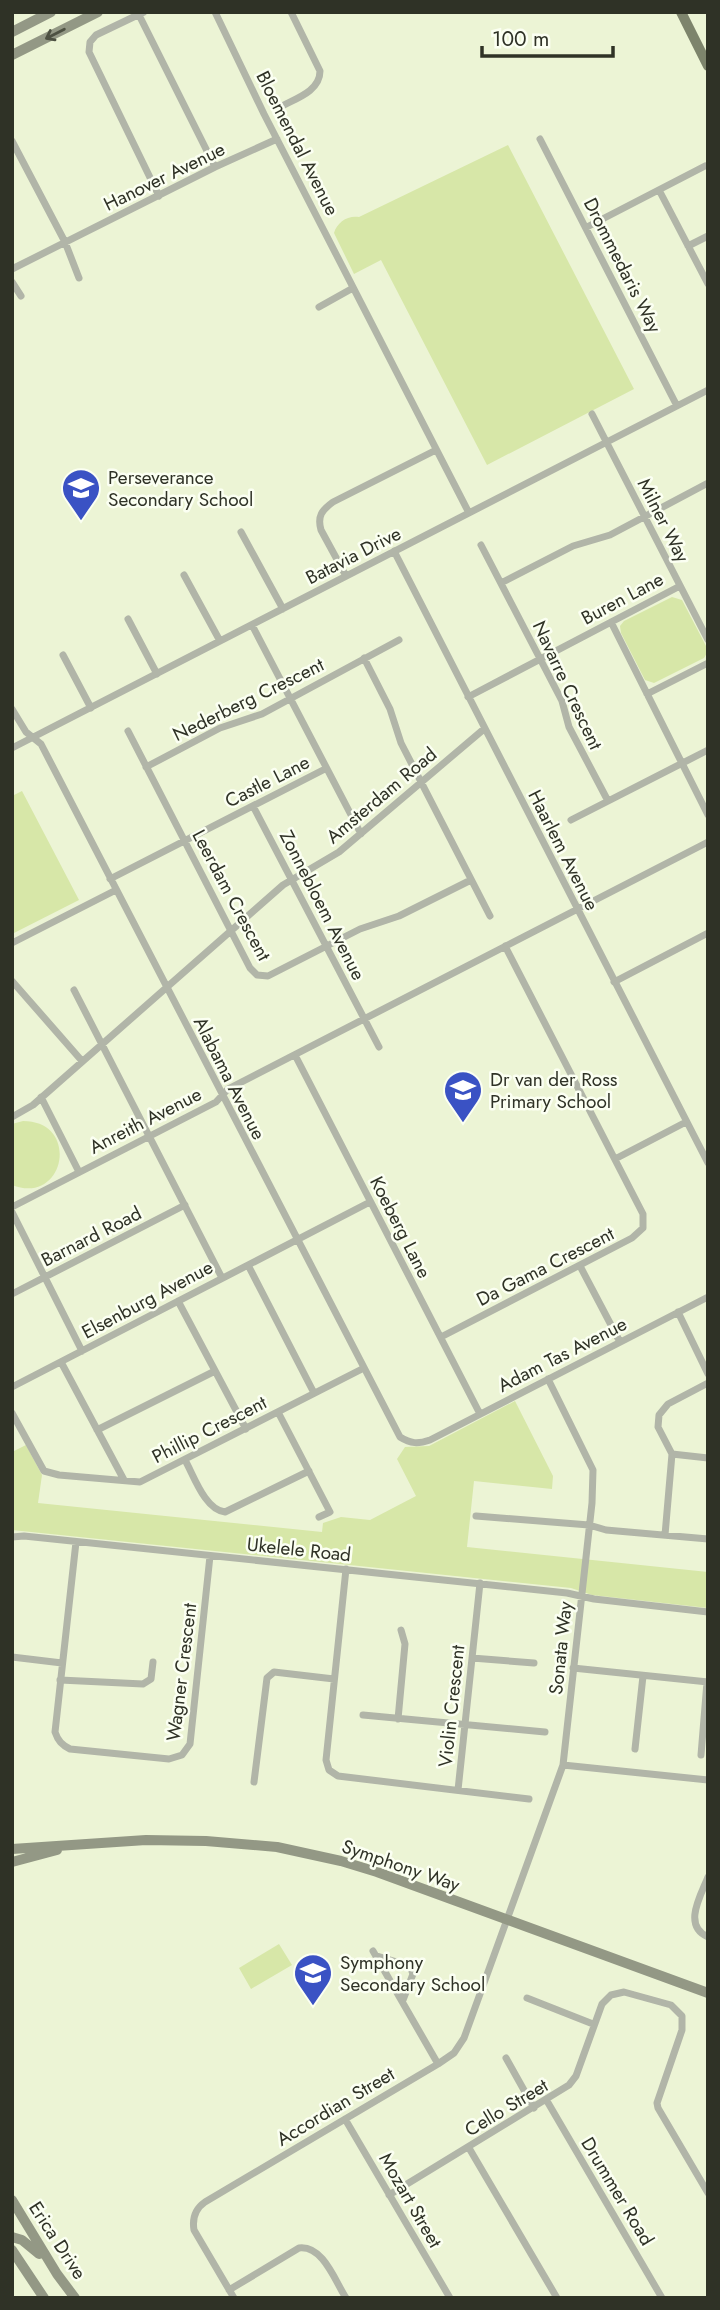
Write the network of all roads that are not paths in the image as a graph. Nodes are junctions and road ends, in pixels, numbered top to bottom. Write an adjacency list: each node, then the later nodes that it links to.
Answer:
1 (51, 12): 7 (main road)
2 (98, 12): 8 (main road, one-way to 8)
3 (215, 12): 11 (street, Bloemendal Avenue)
4 (291, 12): 10 (street)
5 (681, 12): 9 (main road)
6 (142, 13): 15 (street); 17 (street)
7 (12, 32)
8 (12, 55)
9 (708, 66)
10 (278, 108)
11 (277, 139): 15 (street, Hanover Avenue); 26 (street, Bloemendal Avenue)
12 (540, 139): 18 (street, Drommedaris Way)
13 (12, 141): 20 (street)
14 (705, 166): 16 (street)
15 (215, 167): 17 (street, Hanover Avenue)
16 (659, 190): 18 (street); 21 (street)
17 (159, 195): 20 (street, Hanover Avenue)
18 (587, 227): 30 (street, Drommedaris Way)
19 (708, 236): 21 (street)
20 (65, 242): 22 (street, Hanover Avenue); 23 (street)
21 (688, 246): 25 (street)
22 (12, 270)
23 (79, 278)
24 (12, 282): 27 (street)
25 (708, 284)
26 (353, 288): 28 (street); 33 (street, Bloemendal Avenue)
27 (21, 296)
28 (319, 307)
29 (708, 390): 30 (street, Batavia Drive)
30 (677, 406): 32 (street, Batavia Drive)
31 (592, 414): 32 (street, Milner Way)
32 (607, 442): 35 (street, Batavia Drive); 36 (street, Milner Way)
33 (436, 450): 35 (street, Bloemendal Avenue); 41 (street)
34 (708, 483): 36 (street)
35 (469, 513): 39 (street, Batavia Drive)
36 (645, 516): 42 (street); 43 (street, Milner Way)
37 (241, 532): 44 (street)
38 (481, 545): 42 (street, Navarre Crescent)
39 (394, 551): 41 (street, Batavia Drive); 57 (street, Haarlem Avenue)
40 (184, 575): 50 (street)
41 (346, 576): 44 (street, Batavia Drive)
42 (501, 583): 53 (street, Navarre Crescent)
43 (680, 586): 46 (street, Buren Lane); 49 (street, Milner Way)
44 (283, 608): 47 (street, Batavia Drive)
45 (128, 619): 55 (street)
46 (611, 622): 53 (street, Buren Lane); 56 (street)
47 (252, 625): 50 (street, Batavia Drive); 58 (street)
48 (399, 640): 52 (street, Nederberg Crescent)
49 (708, 640)
50 (220, 641): 55 (street, Batavia Drive)
51 (64, 655): 59 (street)
52 (364, 658): 58 (street, Nederberg Crescent); 69 (street)
53 (540, 660): 57 (street, Buren Lane); 70 (street, Navarre Crescent)
54 (708, 663): 56 (street)
55 (157, 674): 59 (street, Batavia Drive)
56 (647, 694): 66 (street)
57 (468, 697): 61 (street, Haarlem Avenue)
58 (290, 699): 67 (street, Nederberg Crescent); 68 (street)
59 (91, 708): 63 (street, Batavia Drive)
60 (12, 709): 63 (street, Alabama Avenue)
61 (484, 729): 69 (street, Amsterdam Road); 81 (street, Haarlem Avenue)
62 (128, 731): 67 (street, Leerdam Crescent)
63 (33, 738): 64 (street, Batavia Drive); 78 (street, Alabama Avenue)
64 (12, 748)
65 (708, 750): 66 (street)
66 (681, 763): 70 (street); 72 (street)
67 (146, 767): 75 (street, Leerdam Crescent)
68 (325, 769): 71 (street, Castle Lane); 74 (street)
69 (422, 783): 74 (street, Amsterdam Road); 79 (street)
70 (608, 801): 73 (street)
71 (253, 806): 75 (street, Castle Lane); 77 (street, Zonnebloem Avenue)
72 (708, 815)
73 (571, 820)
74 (361, 834): 77 (street, Amsterdam Road)
75 (185, 841): 78 (street, Castle Lane); 83 (street, Leerdam Crescent)
76 (708, 842): 81 (street, Anreith Avenue)
77 (292, 878): 83 (street, Amsterdam Road); 87 (street, Zonnebloem Avenue)
78 (110, 879): 80 (street, Alabama Avenue)
79 (471, 880): 82 (street); 87 (street, Leerdam Crescent)
80 (116, 890): 85 (street); 90 (street, Alabama Avenue)
81 (577, 909): 86 (street, Anreith Avenue); 89 (street, Haarlem Avenue)
82 (490, 916)
83 (230, 930): 87 (street, Leerdam Crescent); 90 (street, Amsterdam Road)
84 (708, 933): 89 (street)
85 (12, 943)
86 (505, 946): 92 (street, Anreith Avenue); 102 (street, Da Gama Crescent)
87 (327, 947): 92 (street, Zonnebloem Avenue)
88 (12, 981): 96 (street)
89 (614, 982): 100 (street, Haarlem Avenue)
90 (165, 986): 93 (street, Amsterdam Road); 97 (street, Alabama Avenue)
91 (74, 990): 93 (street)
92 (364, 1019): 94 (street); 95 (street, Anreith Avenue)
93 (101, 1044): 96 (street, Amsterdam Road); 101 (street)
94 (379, 1047)
95 (295, 1055): 97 (street, Anreith Avenue); 105 (street, Koeberg Lane)
96 (82, 1061): 98 (street, Amsterdam Road)
97 (222, 1096): 101 (street, Anreith Avenue); 108 (street, Alabama Avenue)
98 (41, 1097): 99 (street, Amsterdam Road); 104 (street)
99 (12, 1116)
100 (686, 1122): 102 (street); 103 (street, Haarlem Avenue)
101 (149, 1136): 104 (street, Anreith Avenue); 106 (street)
102 (615, 1159): 110 (street, Da Gama Crescent)
103 (708, 1163)
104 (79, 1172): 107 (street, Anreith Avenue)
105 (370, 1202): 108 (street, Elsenburg Avenue); 117 (street, Koeberg Lane)
106 (185, 1205): 111 (street, Barnard Road); 112 (street)
107 (12, 1209): 111 (street)
108 (296, 1240): 109 (street, Elsenburg Avenue); 121 (street, Alabama Avenue)
109 (248, 1265): 112 (street, Elsenburg Avenue); 127 (street)
110 (580, 1266): 117 (street, Da Gama Crescent); 118 (street)
111 (46, 1277): 113 (street, Barnard Road); 119 (street)
112 (222, 1278): 115 (street, Elsenburg Avenue)
113 (12, 1294)
114 (708, 1297): 116 (street, Adam Tas Avenue)
115 (178, 1301): 119 (street, Elsenburg Avenue); 122 (street)
116 (678, 1312): 118 (street, Adam Tas Avenue); 123 (street)
117 (441, 1338): 130 (street, Koeberg Lane)
118 (620, 1342): 124 (street, Adam Tas Avenue)
119 (82, 1351): 120 (street, Elsenburg Avenue)
120 (61, 1362): 126 (street, Elsenburg Avenue); 132 (street)
121 (362, 1369): 127 (street, Phillip Crescent); 133 (street, Alabama Avenue)
122 (215, 1371): 131 (street); 132 (street)
123 (708, 1374)
124 (548, 1379): 130 (street, Adam Tas Avenue); 141 (street, Sonata Way)
125 (708, 1383): 134 (street)
126 (12, 1387)
127 (314, 1393): 128 (street, Phillip Crescent)
128 (278, 1412): 131 (street, Phillip Crescent); 137 (street)
129 (12, 1413): 138 (street, Phillip Crescent)
130 (480, 1414): 133 (street, Adam Tas Avenue)
131 (246, 1429): 136 (street, Phillip Crescent)
132 (97, 1430): 138 (street)
133 (430, 1440)
134 (672, 1454): 135 (street); 142 (street)
135 (708, 1458)
136 (185, 1460): 137 (street); 138 (street, Phillip Crescent)
137 (309, 1471): 140 (street)
138 (124, 1480)
139 (476, 1516): 141 (street)
140 (319, 1517)
141 (589, 1525): 142 (street); 149 (street, Sonata Way)
142 (665, 1535): 144 (street)
143 (13, 1537): 145 (street, Ukelele Road)
144 (708, 1539)
145 (76, 1542): 146 (street, Ukelele Road); 155 (street, Wagner Crescent)
146 (210, 1556): 147 (street, Ukelele Road); 160 (street, Wagner Crescent)
147 (346, 1569): 148 (street, Ukelele Road); 159 (street, Violin Crescent)
148 (480, 1583): 149 (street, Ukelele Road); 153 (street, Violin Crescent)
149 (581, 1596): 150 (street, Ukelele Road); 157 (street, Sonata Way)
150 (708, 1612)
151 (401, 1630): 163 (street)
152 (12, 1657): 155 (street)
153 (472, 1658): 156 (street); 164 (street, Violin Crescent)
154 (153, 1662): 160 (street)
155 (62, 1663): 160 (street, Wagner Crescent)
156 (534, 1663)
157 (573, 1668): 158 (street); 168 (street, Sonata Way)
158 (643, 1676): 161 (street); 166 (street)
159 (334, 1679): 170 (street); 171 (street, Violin Crescent)
160 (60, 1680)
161 (707, 1682): 167 (street)
162 (363, 1715): 163 (street)
163 (398, 1718): 164 (street)
164 (465, 1725): 165 (street); 171 (street, Violin Crescent)
165 (545, 1732)
166 (635, 1749)
167 (701, 1755)
168 (563, 1765): 169 (street); 177 (street, Sonata Way)
169 (708, 1780)
170 (254, 1782)
171 (458, 1790): 172 (street)
172 (529, 1799)
173 (70, 1846): 174 (main road, Symphony Way); 175 (main road, Symphony Way); 177 (main road, Symphony Way)
174 (12, 1849)
175 (12, 1862)
176 (708, 1877): 178 (street)
177 (506, 1920): 179 (main road, Symphony Way); 184 (street, Accordian Street)
178 (708, 1937)
179 (708, 1993)
180 (527, 1998): 182 (street)
181 (403, 2000): 181 (street); 184 (street)
182 (593, 2024): 185 (street, Cello Street); 189 (street, Cello Street)
183 (506, 2059): 186 (street)
184 (438, 2064): 187 (street, Accordian Street)
185 (547, 2101): 186 (street, Cello Street); 201 (street, Drummer Road)
186 (534, 2108): 188 (street, Cello Street)
187 (345, 2119): 190 (street, Mozart Street); 195 (street, Accordian Street)
188 (469, 2148): 190 (street, Cello Street); 200 (street)
189 (708, 2193)
190 (389, 2195): 199 (street, Mozart Street)
191 (12, 2200): 194 (main road, Erica Drive)
192 (12, 2237): 194 (main road)
193 (12, 2250): 196 (main road)
194 (57, 2274): 197 (main road, Erica Drive)
195 (232, 2294): 198 (street)
196 (44, 2298)
197 (75, 2298)
198 (346, 2298)
199 (450, 2298)
200 (557, 2298)
201 (662, 2298)

